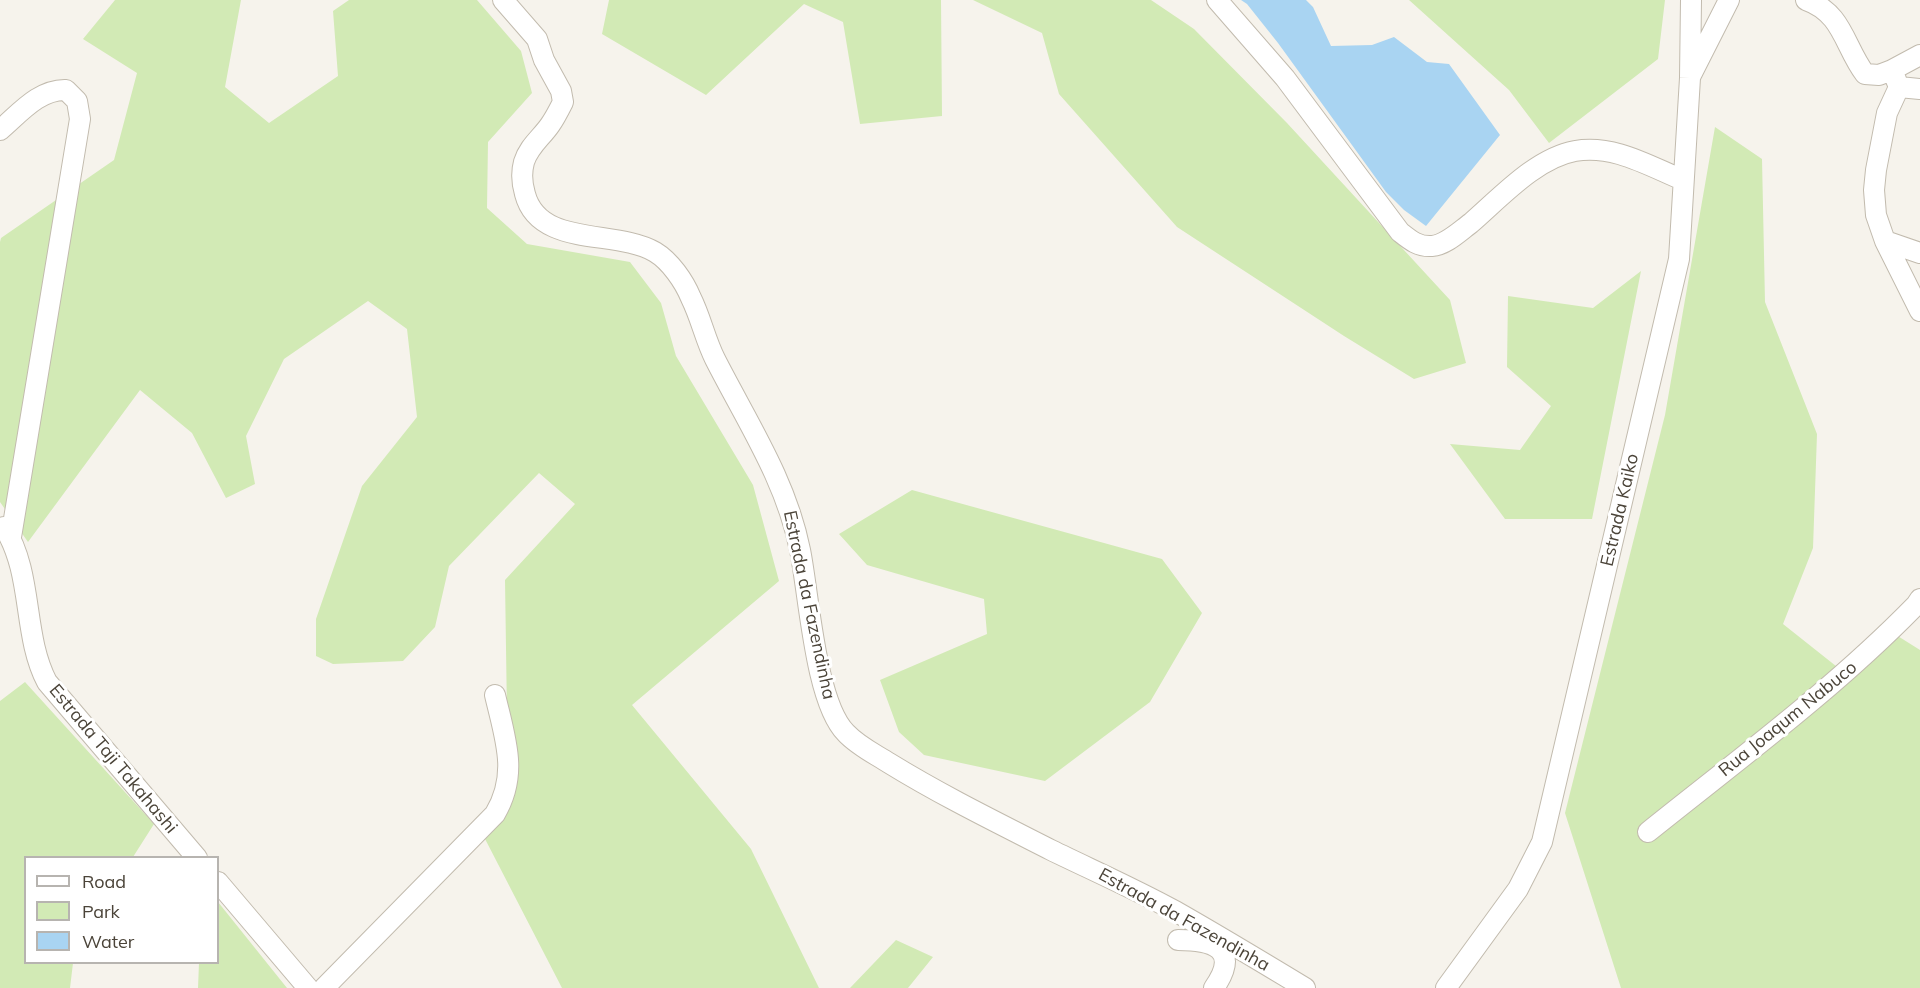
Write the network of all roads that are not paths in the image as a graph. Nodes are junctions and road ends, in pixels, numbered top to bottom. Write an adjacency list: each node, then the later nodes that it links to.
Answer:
1 (503, 0): 26 (street, Estrada da Fazendinha)
2 (1217, 0): 11 (street)
3 (1691, 0): 7 (street, Estrada Kaiko)
4 (1729, 0): 7 (street)
5 (1806, 0): 8 (street)
6 (1920, 55): 8 (street)
7 (1689, 78): 11 (street, Estrada Kaiko)
8 (1896, 78): 9 (street); 12 (street)
9 (1920, 89)
10 (0, 130): 16 (street)
11 (1683, 180): 27 (street, Estrada Kaiko)
12 (1885, 241): 13 (street); 14 (street)
13 (1920, 253)
14 (1920, 311)
15 (0, 520): 16 (street, Estrada Taji Takahashi)
16 (11, 537): 20 (street, Estrada Taji Takahashi)
17 (1920, 599): 19 (street, Rua Joaqum Nabuco)
18 (495, 695): 24 (street)
19 (1648, 832)
20 (195, 856)
21 (219, 883): 23 (street)
22 (1178, 940): 25 (street)
23 (308, 988)
24 (324, 988)
25 (1214, 988)
26 (1305, 988)
27 (1446, 988)

